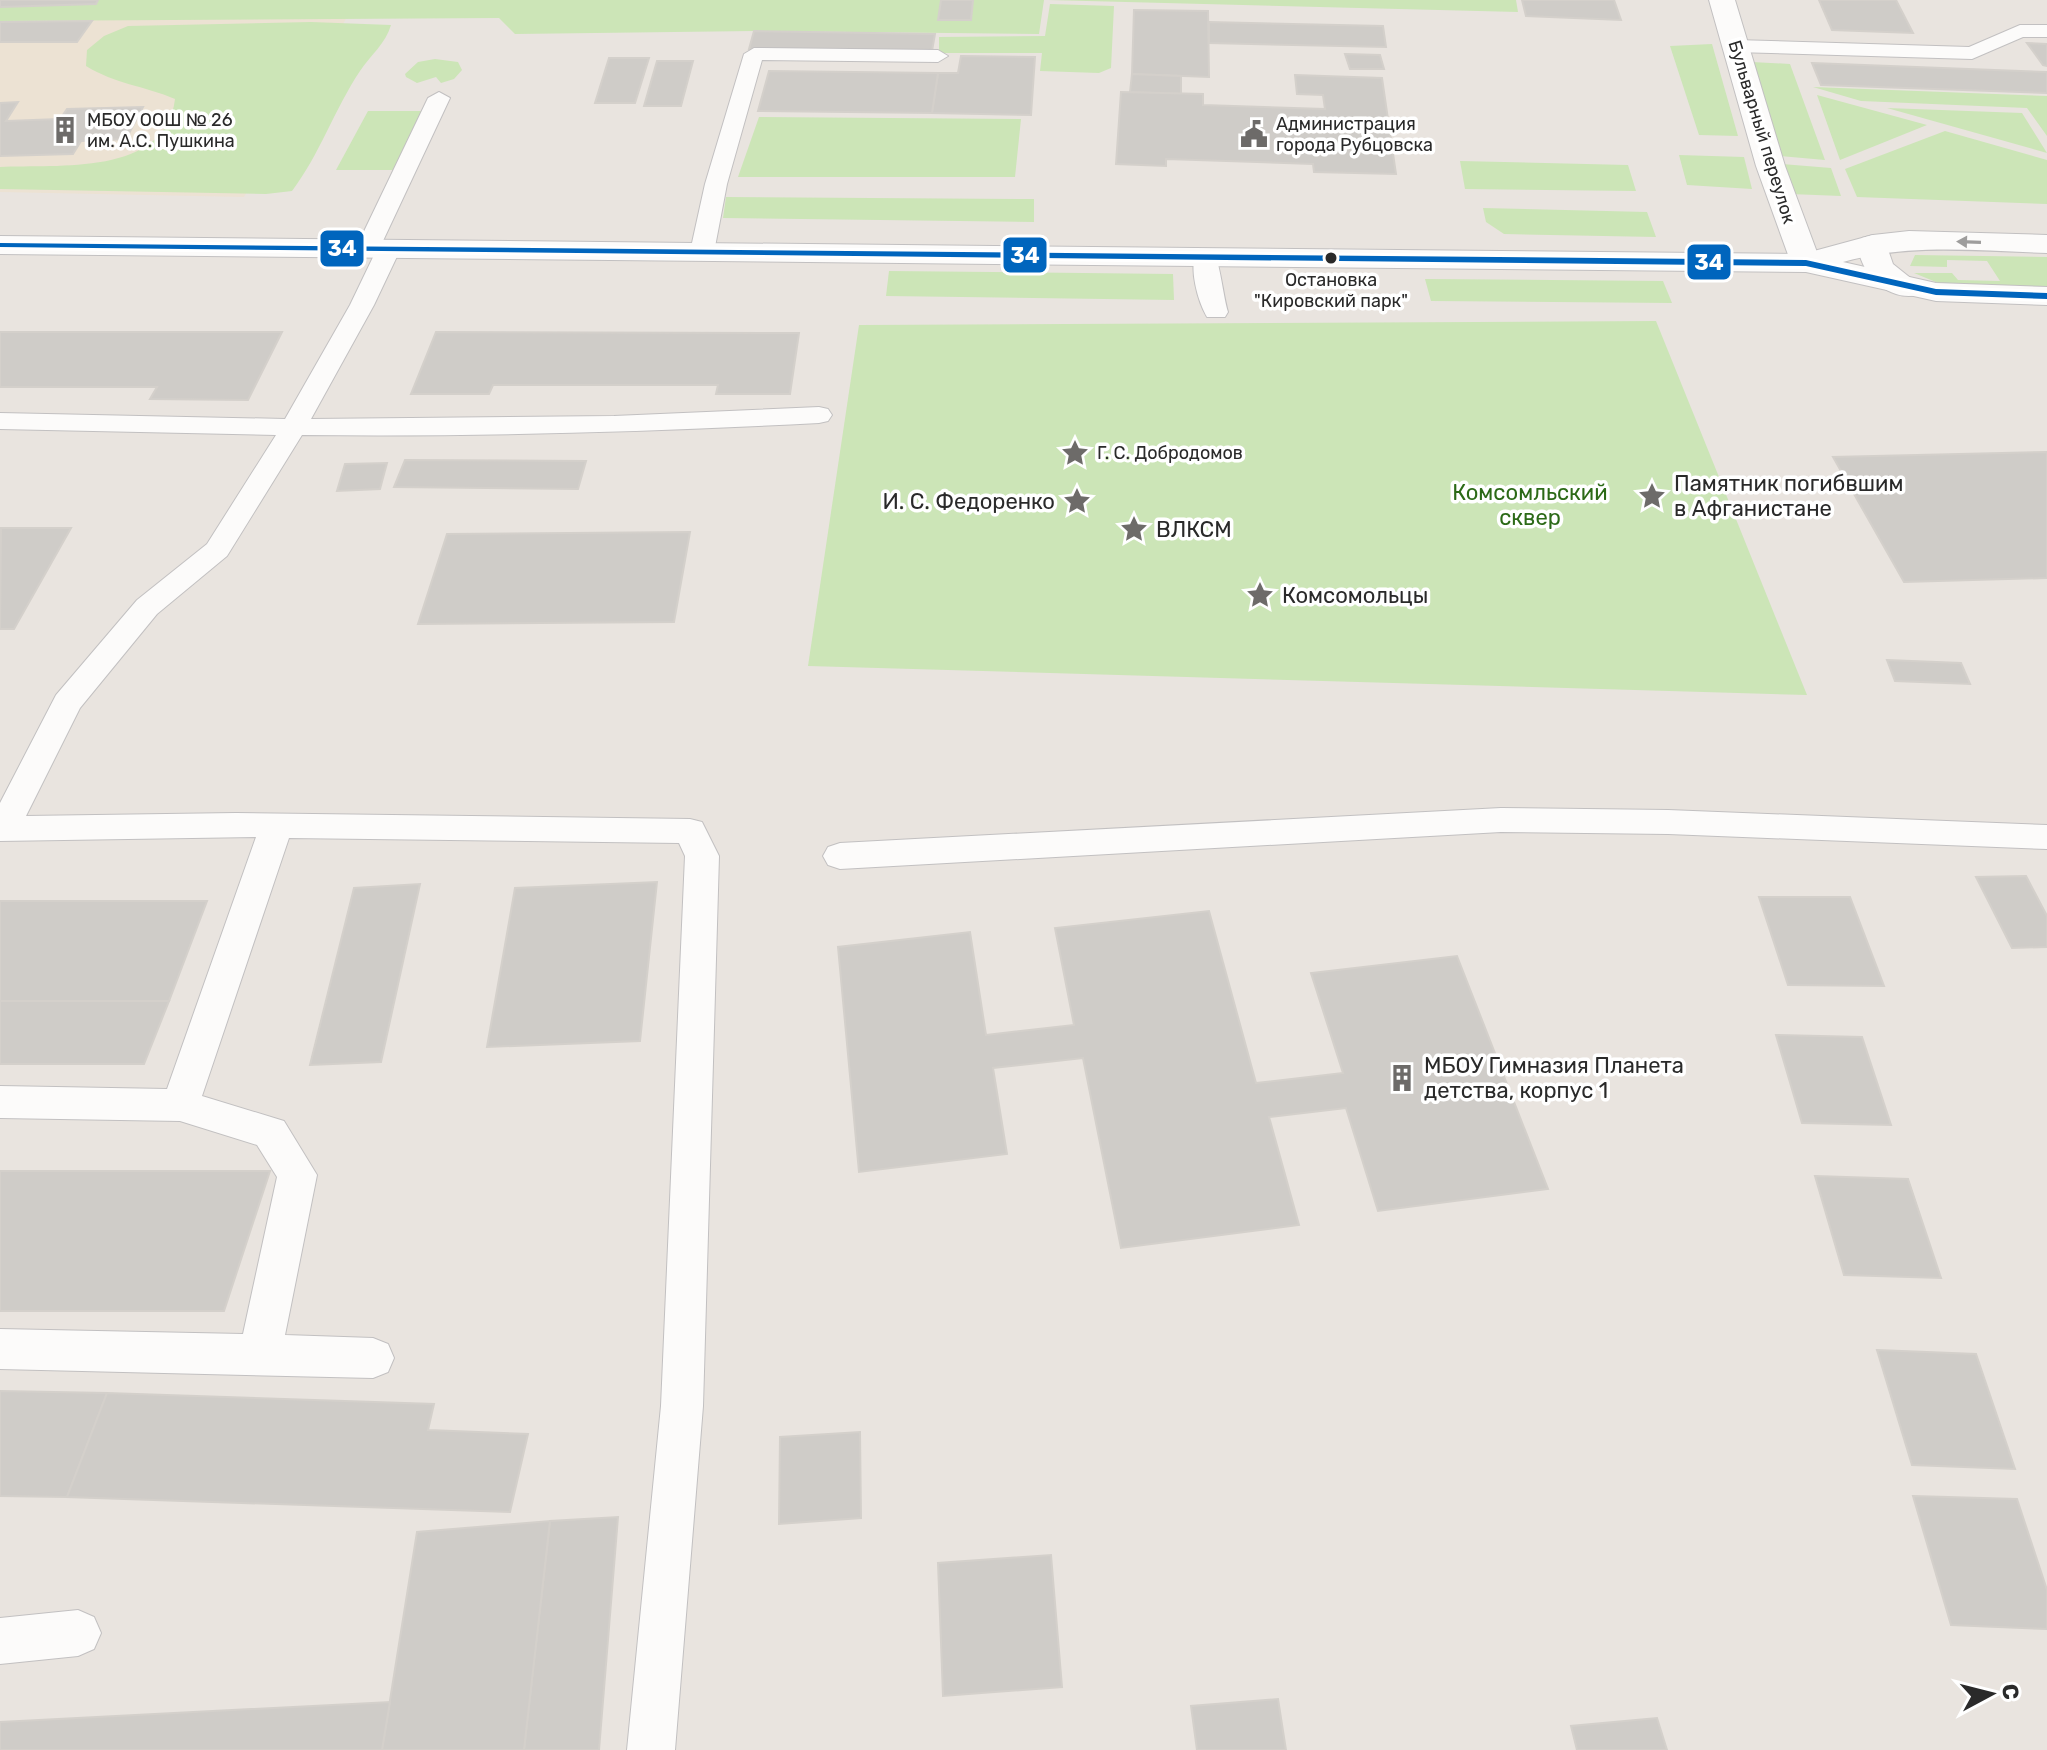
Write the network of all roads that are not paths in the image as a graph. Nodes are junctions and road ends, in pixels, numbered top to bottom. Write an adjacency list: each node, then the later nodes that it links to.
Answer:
1 (1722, 0): 3 (main road, Бульварный переулок)
2 (2047, 31): 3 (lane)
3 (1735, 46): 12 (main road, Бульварный переулок)
4 (938, 56): 10 (lane)
5 (439, 98): 9 (lane)
6 (1873, 244): 7 (main road, one-way to 6); 12 (main road); 13 (main road)
7 (2047, 244)
8 (0, 245): 9 (main road)
9 (378, 248): 10 (main road); 18 (lane)
10 (702, 252): 11 (main road)
11 (1205, 256): 12 (main road); 15 (lane)
12 (1806, 263): 13 (main road)
13 (1907, 288): 14 (main road)
14 (2047, 296)
15 (1216, 312)
16 (819, 415): 18 (lane)
17 (0, 421): 18 (lane)
18 (292, 430): 20 (lane)
19 (276, 828): 20 (lane); 24 (lane); 30 (lane)
20 (2, 829)
21 (2047, 837): 22 (lane)
22 (840, 856)
23 (0, 1102): 24 (lane)
24 (180, 1105): 26 (lane)
25 (0, 1349): 26 (lane)
26 (260, 1354): 27 (lane)
27 (373, 1358)
28 (78, 1633): 29 (lane)
29 (0, 1641)
30 (651, 1750)

